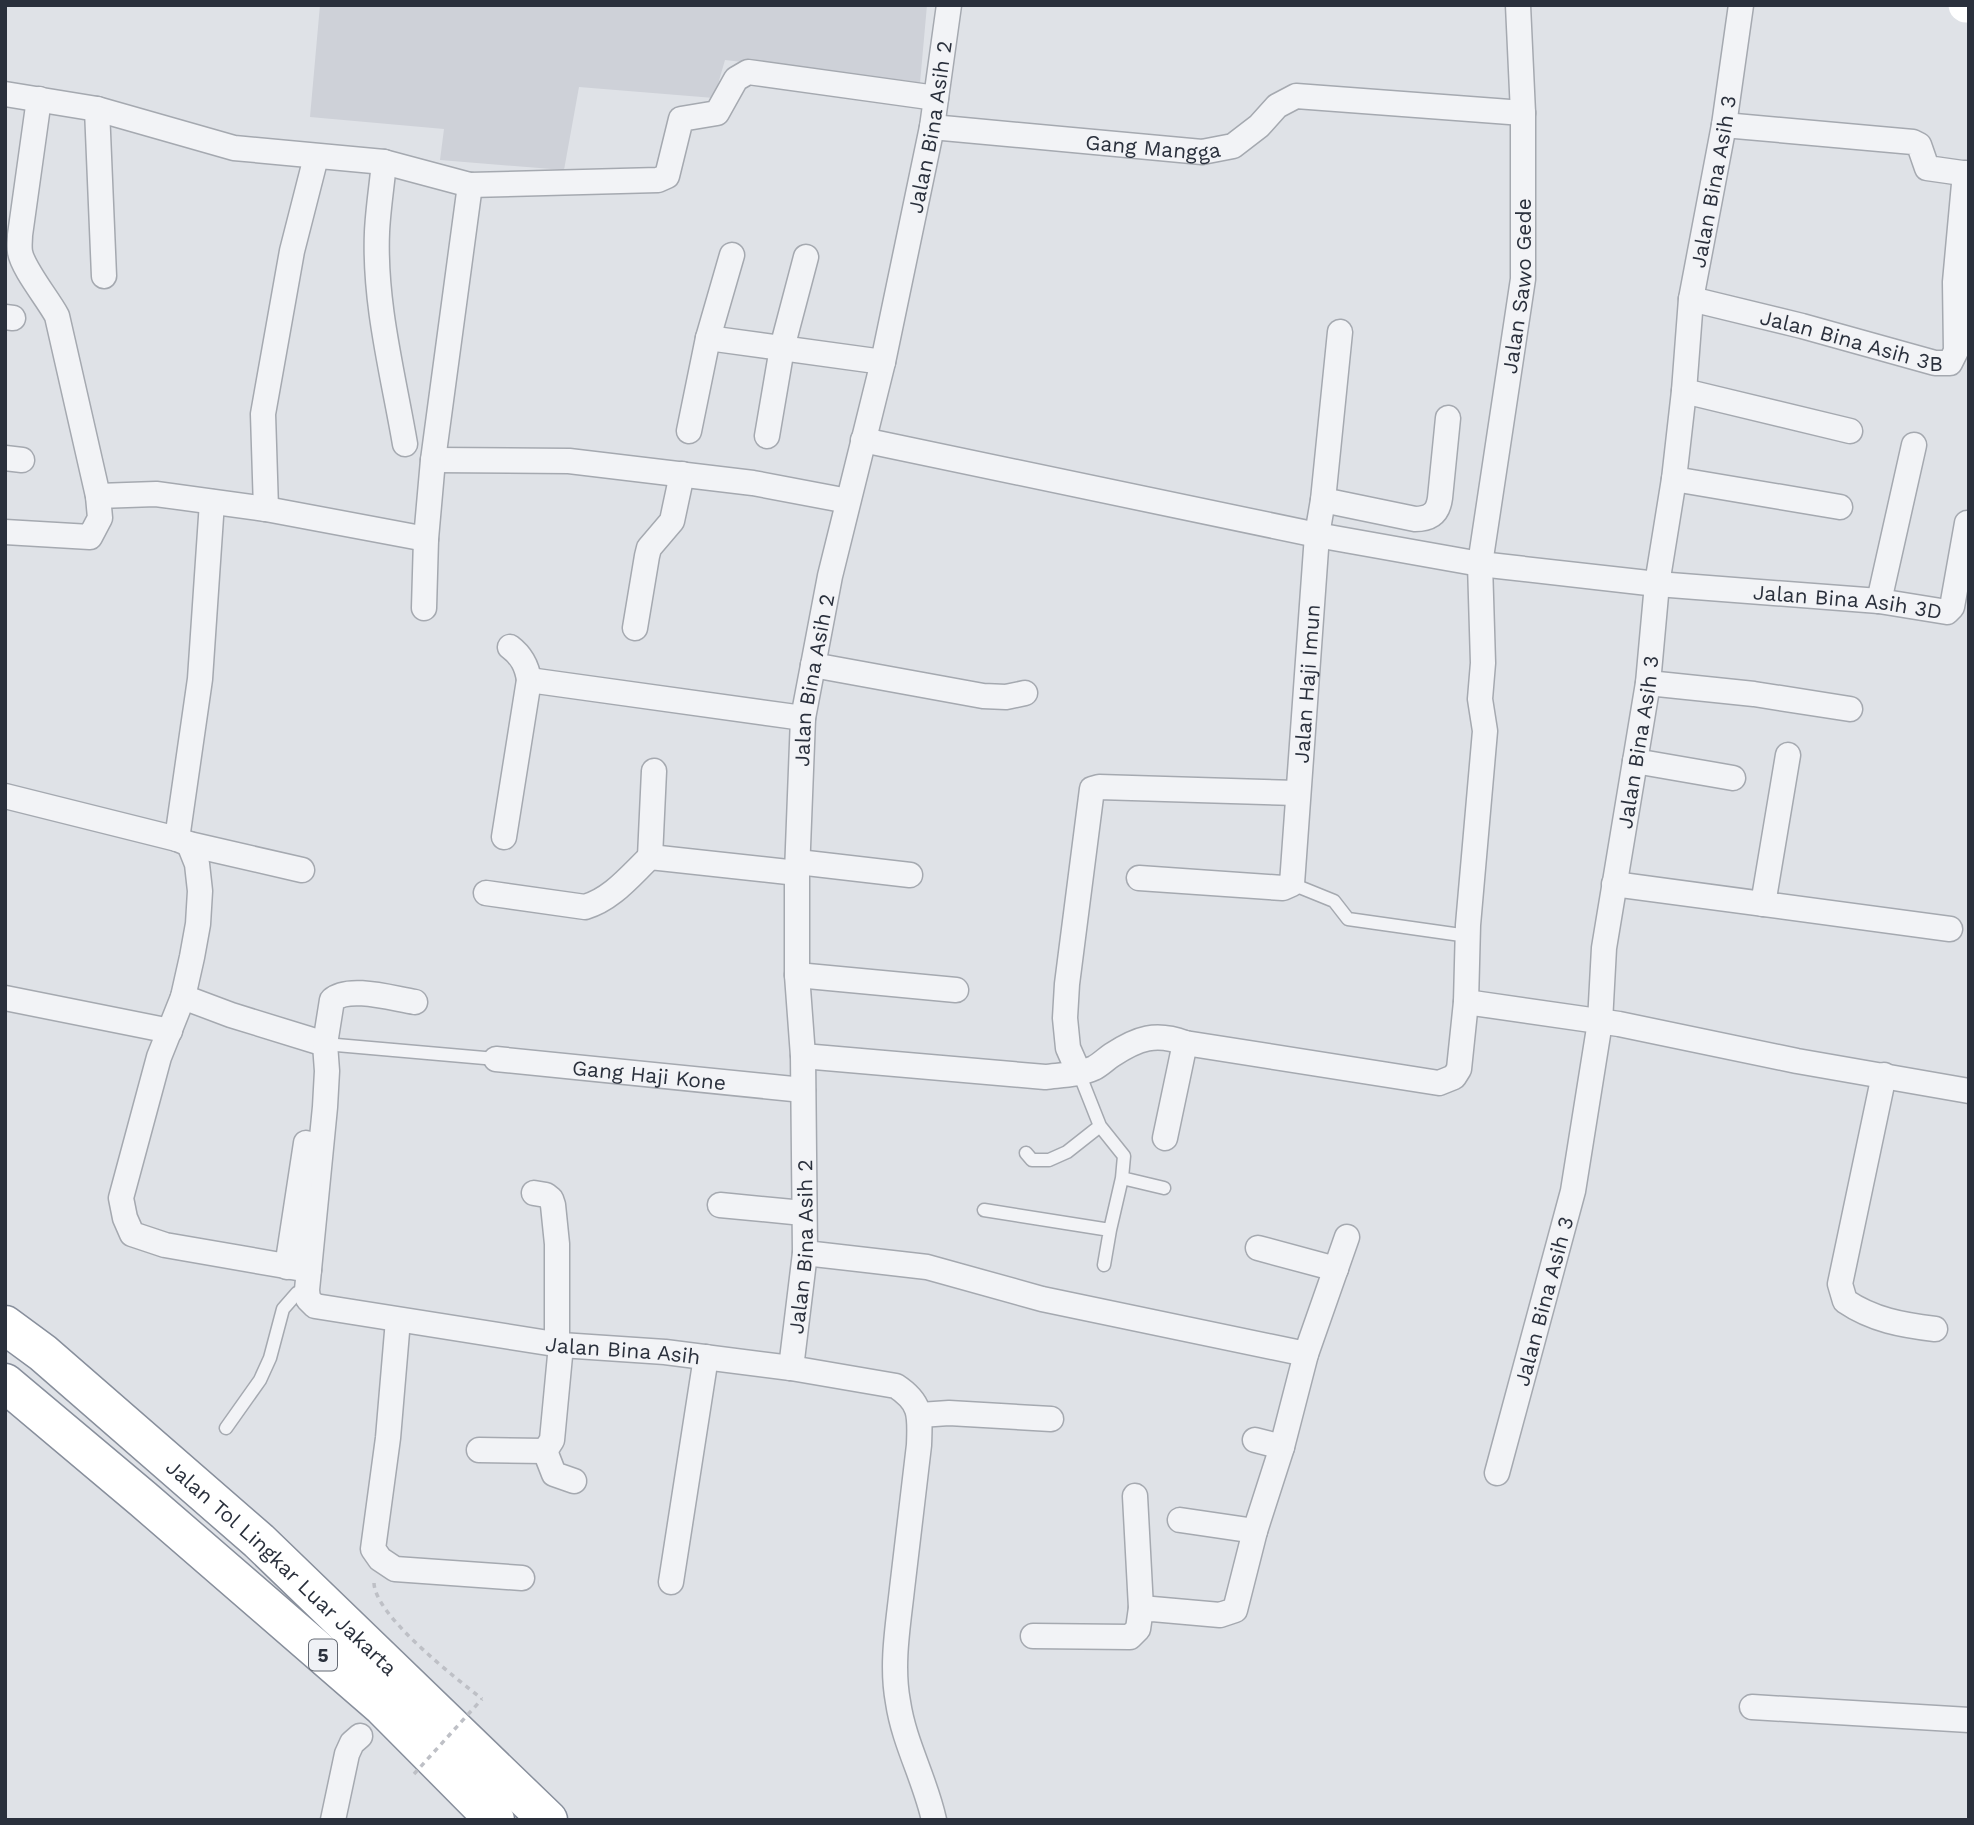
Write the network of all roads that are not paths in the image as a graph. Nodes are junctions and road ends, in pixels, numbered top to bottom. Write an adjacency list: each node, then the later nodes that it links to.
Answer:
1 (949, 5): 5 (street, Jalan Bina Asih 2)
2 (1518, 5): 8 (street, Jalan Sawo Gede)
3 (1741, 5): 9 (street, Jalan Bina Asih 3)
4 (5, 94): 6 (street)
5 (936, 98): 10 (street, Jalan Bina Asih 2); 14 (street)
6 (39, 99): 7 (street); 34 (street)
7 (97, 108): 11 (street); 17 (street)
8 (1523, 113): 10 (street, Gang Mangga); 45 (street, Jalan Sawo Gede)
9 (1724, 125): 13 (street); 18 (street, Jalan Bina Asih 3)
10 (932, 127): 22 (street, Jalan Bina Asih 2)
11 (316, 157): 12 (street); 39 (street)
12 (384, 162): 14 (street); 29 (street)
13 (1967, 174): 18 (street, Jalan Bina Asih 3B)
14 (470, 185): 31 (street)
15 (732, 255): 20 (street)
16 (806, 257): 21 (street)
17 (104, 276)
18 (1691, 299): 23 (street, Jalan Bina Asih 3)
19 (1340, 332): 35 (street, Jalan Haji Imun)
20 (708, 338): 21 (street); 25 (street)
21 (782, 348): 22 (street); 27 (street)
22 (883, 362): 28 (street, Jalan Bina Asih 2)
23 (1684, 391): 26 (street); 33 (street, Jalan Bina Asih 3)
24 (1448, 418): 35 (street)
25 (689, 431)
26 (1850, 431)
27 (768, 436)
28 (863, 440): 36 (street, Jalan Bina Asih 2); 42 (street, Jalan Bina Asih 3D)
29 (405, 444)
30 (1914, 445): 47 (street)
31 (433, 460): 32 (street); 43 (street)
32 (682, 474): 36 (street); 49 (street)
33 (1674, 479): 38 (street); 46 (street, Jalan Bina Asih 3)
34 (98, 496): 37 (street); 41 (street)
35 (1323, 500): 42 (street, Jalan Haji Imun)
36 (848, 501): 51 (street, Jalan Bina Asih 2)
37 (212, 502): 39 (street); 64 (street)
38 (1840, 507)
39 (266, 509): 43 (street)
40 (1967, 523): 44 (street, Jalan Bina Asih 3D)
41 (6, 535)
42 (1317, 535): 45 (street, Jalan Bina Asih 3D); 61 (street, Jalan Haji Imun)
43 (426, 539): 48 (street)
44 (1964, 562): 47 (street, Jalan Bina Asih 3D)
45 (1480, 565): 46 (street, Jalan Bina Asih 3D); 75 (street, Jalan Sawo Gede)
46 (1657, 584): 47 (street, Jalan Bina Asih 3D); 53 (street, Jalan Bina Asih 3)
47 (1879, 601)
48 (424, 608)
49 (635, 628)
50 (510, 647): 52 (street)
51 (813, 665): 54 (street); 56 (street, Jalan Bina Asih 2)
52 (529, 680): 56 (street); 63 (street)
53 (1648, 682): 55 (street); 58 (street, Jalan Bina Asih 3)
54 (1025, 693)
55 (1850, 709)
56 (803, 718): 66 (street, Jalan Bina Asih 2)
57 (1788, 755): 73 (street)
58 (1634, 761): 60 (street); 71 (street, Jalan Bina Asih 3)
59 (654, 771): 65 (street)
60 (1733, 778)
61 (1297, 793): 70 (street, Jalan Haji Imun); 89 (street)
62 (5, 796): 64 (street)
63 (504, 837)
64 (183, 842): 67 (street); 78 (street)
65 (650, 857): 66 (street); 72 (street)
66 (797, 867): 68 (street); 76 (street, Jalan Bina Asih 2)
67 (302, 870)
68 (910, 875)
69 (1139, 878): 70 (street)
70 (1292, 884): 75 (lane)
71 (1614, 884): 73 (street); 82 (street, Jalan Bina Asih 3)
72 (486, 893)
73 (1763, 904): 74 (street)
74 (1950, 929)
75 (1468, 936): 81 (street, Jalan Sawo Gede)
76 (797, 975): 77 (street); 86 (street, Jalan Bina Asih 2)
77 (956, 990)
78 (183, 997): 83 (street); 85 (street)
79 (5, 999): 83 (street)
80 (415, 1002): 85 (street)
81 (1466, 1002): 82 (street); 84 (street, Jalan Sawo Gede)
82 (1600, 1022): 90 (street); 128 (street, Jalan Bina Asih 3)
83 (170, 1031): 108 (street)
84 (1185, 1043): 89 (street); 94 (street)
85 (324, 1044): 87 (lane); 108 (street)
86 (803, 1056): 89 (street); 91 (street, Jalan Bina Asih 2)
87 (496, 1059): 91 (street, Gang Haji Kone)
88 (317, 1069): 108 (street)
89 (1079, 1073): 93 (lane)
90 (1884, 1075): 92 (street); 112 (street)
91 (803, 1090): 101 (street, Jalan Bina Asih 2)
92 (1969, 1091)
93 (1100, 1126): 95 (lane); 96 (lane)
94 (1165, 1138)
95 (1026, 1153)
96 (1122, 1178): 97 (lane); 102 (lane)
97 (1164, 1188)
98 (534, 1193): 113 (street)
99 (720, 1205): 101 (street)
100 (984, 1210): 102 (lane)
101 (803, 1213): 105 (street, Jalan Bina Asih 2)
102 (1110, 1230): 106 (lane)
103 (1347, 1237): 107 (street)
104 (1258, 1248): 107 (street)
105 (805, 1253): 115 (street); 117 (street, Jalan Bina Asih 2)
106 (1104, 1265)
107 (1336, 1269): 115 (street)
108 (301, 1276): 110 (street, Jalan Bina Asih); 123 (lane)
109 (5, 1316): 114 (highway)
110 (398, 1320): 113 (street, Jalan Bina Asih); 133 (street)
111 (5, 1325): 114 (highway, Jalan Tol Lingkar Luar Jakarta / 5)
112 (1935, 1329)
113 (559, 1345): 116 (street, Jalan Bina Asih); 127 (street)
114 (43, 1353): 142 (highway, Jalan Tol Lingkar Luar Jakarta / 5)
115 (1306, 1354): 125 (street)
116 (706, 1357): 117 (street, Jalan Bina Asih); 134 (street)
117 (791, 1368): 120 (street, Jalan Bina Asih)
118 (5, 1383): 122 (highway, Jalan Tol Lingkar Luar Jakarta / 5)
119 (5, 1395): 122 (highway)
120 (920, 1415): 121 (street); 143 (street)
121 (1051, 1419)
122 (54, 1422): 141 (highway, Jalan Tol Lingkar Luar Jakarta / 5)
123 (226, 1428)
124 (1255, 1440): 125 (street)
125 (1282, 1447): 132 (street)
126 (479, 1450): 127 (street)
127 (545, 1451): 129 (street)
128 (1497, 1473)
129 (574, 1481)
130 (1135, 1496): 135 (street)
131 (1180, 1520): 132 (street)
132 (1255, 1531): 135 (street)
133 (522, 1578)
134 (671, 1583)
135 (1141, 1608): 136 (street)
136 (1032, 1636)
137 (1752, 1707): 138 (street)
138 (1969, 1720)
139 (360, 1736): 140 (street)
140 (333, 1820)
141 (495, 1820)
142 (548, 1820)
143 (934, 1820)

